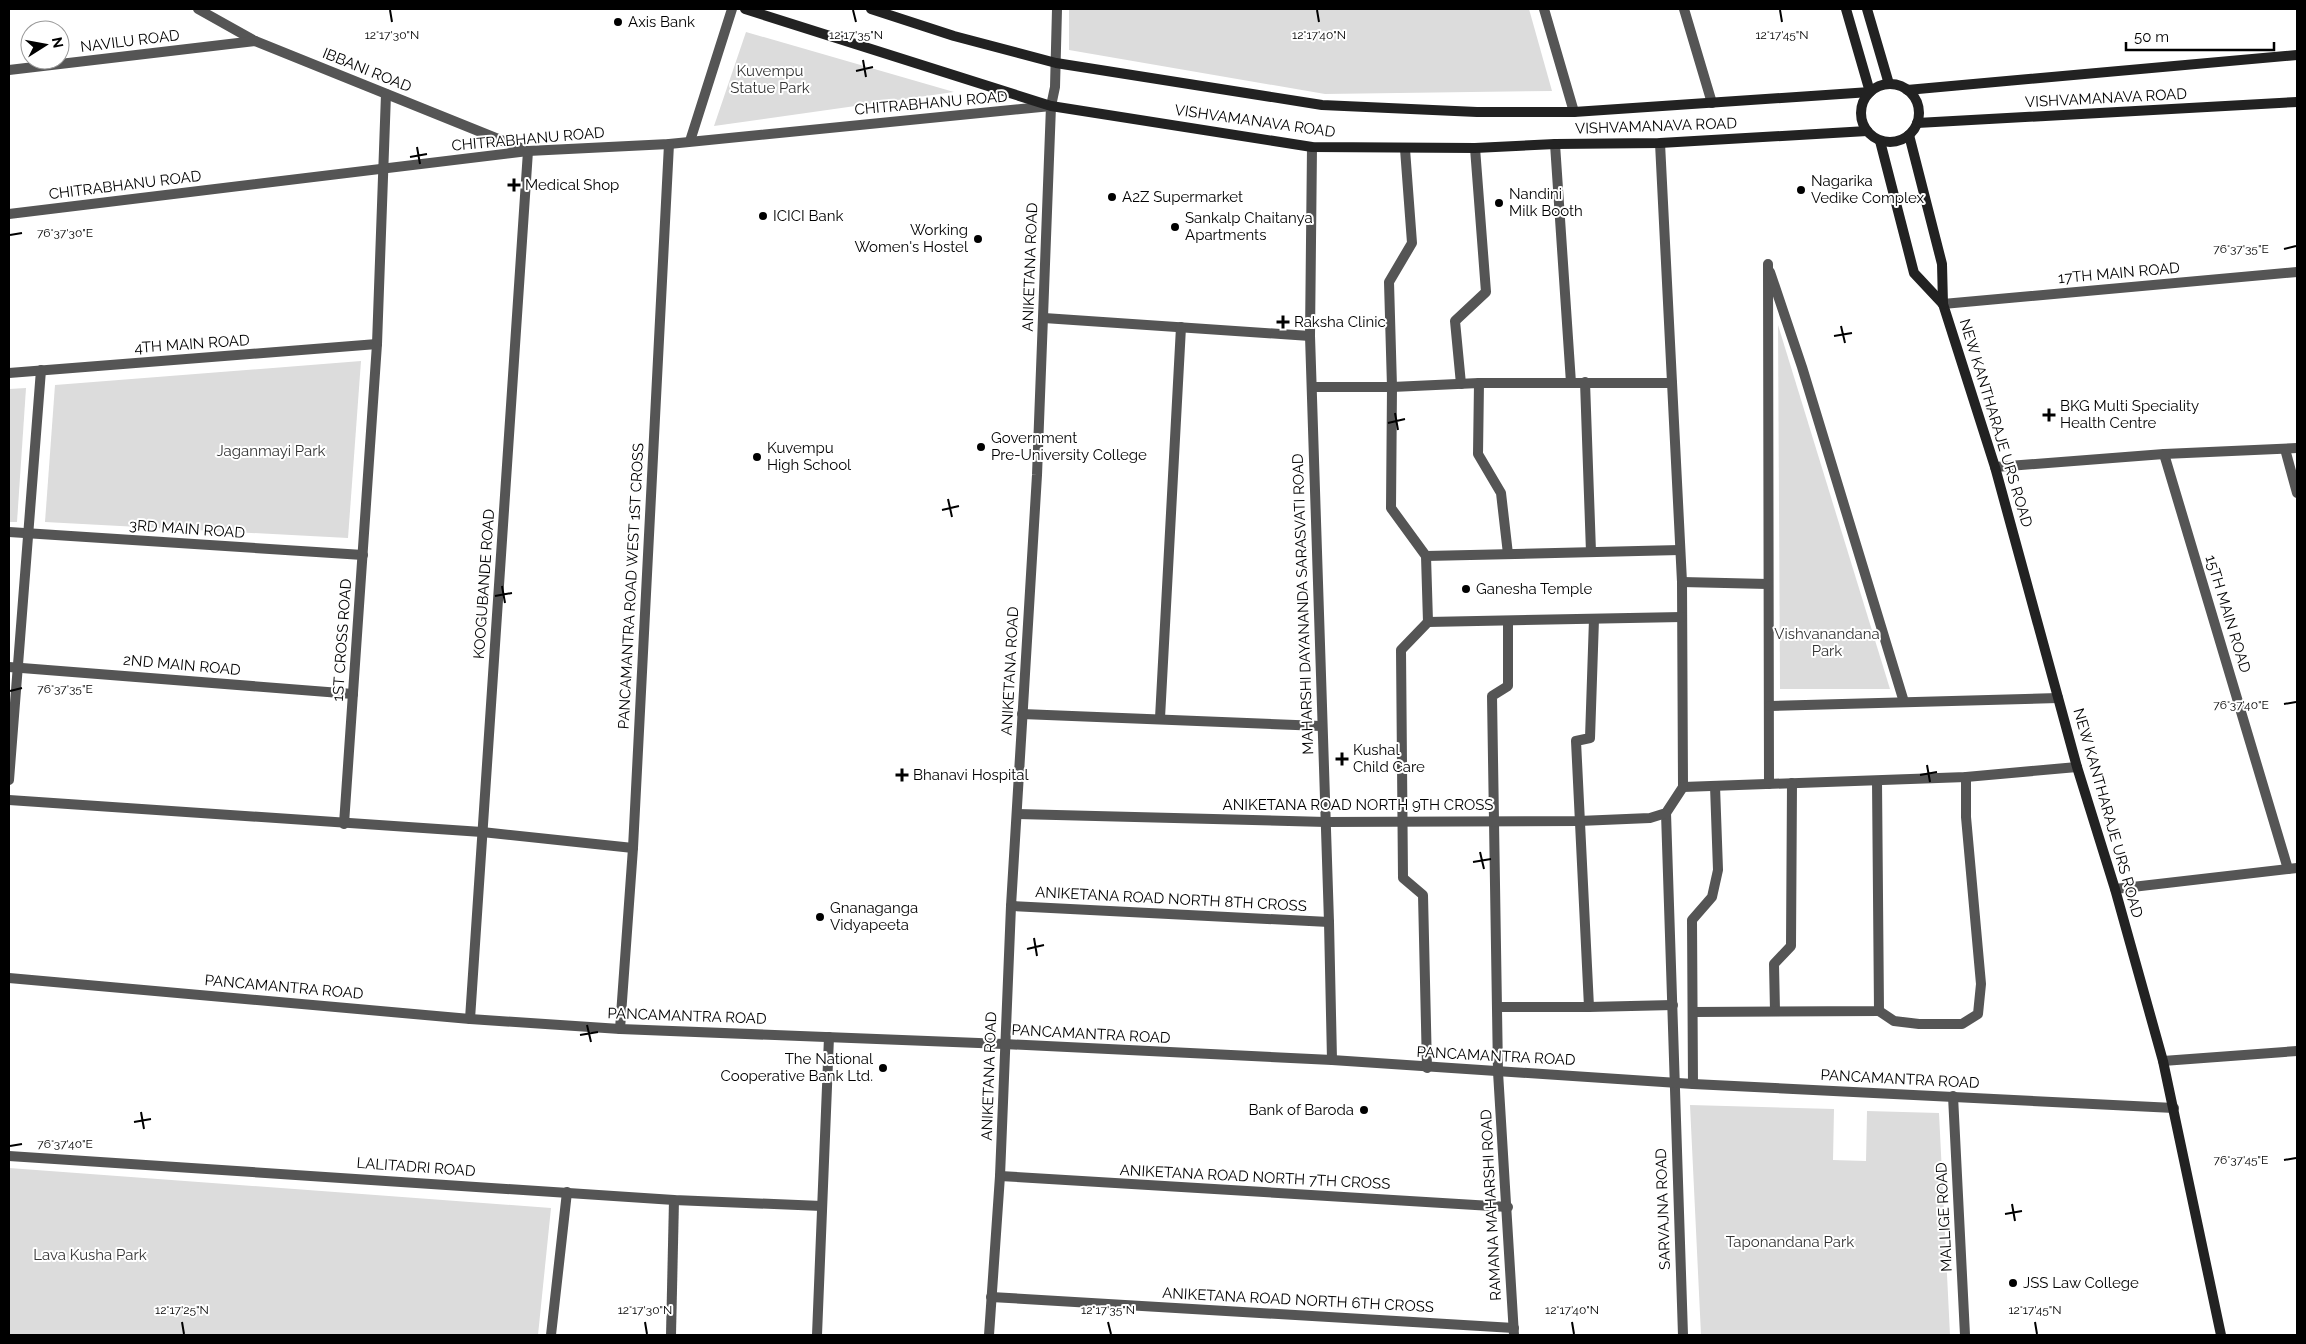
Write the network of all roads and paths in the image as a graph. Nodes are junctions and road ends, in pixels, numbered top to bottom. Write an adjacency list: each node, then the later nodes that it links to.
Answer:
1 (198, 9): 10 (street, IBBANI ROAD)
2 (732, 9): 25 (street)
3 (745, 9): 20 (main road, VISHVAMANAVA ROAD)
4 (871, 9): 12 (main road, VISHVAMANAVA ROAD)
5 (1057, 9): 12 (street, ANIKETANA ROAD)
6 (1544, 9): 21 (street)
7 (1684, 9): 19 (street)
8 (1846, 9): 16 (main road)
9 (1867, 9): 14 (main road)
10 (255, 42): 13 (street, NAVILU ROAD); 17 (street, IBBANI ROAD)
11 (2297, 55): 15 (main road, VISHVAMANAVA ROAD)
12 (1056, 62): 20 (street, ANIKETANA ROAD); 21 (main road, VISHVAMANAVA ROAD)
13 (9, 70)
14 (1889, 84): 15 (main road); 16 (main road)
15 (1907, 90): 22 (main road)
16 (1870, 92): 19 (main road, VISHVAMANAVA ROAD); 23 (main road)
17 (386, 94): 33 (street, IBBANI ROAD); 34 (street, 1ST CROSS ROAD)
18 (2297, 102): 22 (main road, VISHVAMANAVA ROAD)
19 (1712, 103): 21 (main road, VISHVAMANAVA ROAD)
20 (1051, 106): 25 (street, CHITRABHANU ROAD); 30 (main road, VISHVAMANAVA ROAD); 38 (street, ANIKETANA ROAD)
21 (1574, 112)
22 (1917, 124): 24 (main road)
23 (1867, 131): 26 (main road); 27 (main road, VISHVAMANAVA ROAD)
24 (1909, 135): 26 (main road); 37 (main road, NEW KANTHARAJE URS ROAD)
25 (690, 141): 28 (street, CHITRABHANU ROAD)
26 (1880, 141): 37 (main road, NEW KANTHARAJE URS ROAD)
27 (1660, 143): 29 (main road, VISHVAMANAVA ROAD); 47 (street)
28 (669, 144): 33 (street, CHITRABHANU ROAD); 94 (street, PANCAMANTRA ROAD WEST 1ST CROSS)
29 (1555, 144): 31 (main road, VISHVAMANAVA ROAD); 46 (street)
30 (1312, 147): 32 (main road, VISHVAMANAVA ROAD); 40 (street, MAHARSHI DAYANANDA SARASVATI ROAD)
31 (1475, 148): 32 (main road, VISHVAMANAVA ROAD); 48 (street)
32 (1405, 149): 50 (street)
33 (528, 151): 34 (street, CHITRABHANU ROAD); 93 (street, KOOGUBANDE ROAD)
34 (384, 168): 35 (street, CHITRABHANU ROAD); 41 (street, 1ST CROSS ROAD)
35 (9, 214)
36 (2297, 272): 37 (street, 17TH MAIN ROAD)
37 (1944, 304): 54 (main road, NEW KANTHARAJE URS ROAD)
38 (1044, 318): 39 (street); 74 (street, ANIKETANA ROAD)
39 (1181, 327): 40 (street); 75 (street)
40 (1310, 336): 49 (street, MAHARSHI DAYANANDA SARASVATI ROAD)
41 (377, 344): 42 (street, 4TH MAIN ROAD); 61 (street, 1ST CROSS ROAD)
42 (41, 370): 43 (street, 4TH MAIN ROAD); 57 (street)
43 (9, 373)
44 (1585, 382): 46 (street); 47 (street); 59 (street)
45 (1479, 383): 46 (street); 48 (street); 60 (street)
46 (1571, 383)
47 (1672, 383): 58 (street)
48 (1461, 384): 50 (street)
49 (1312, 387): 50 (street); 76 (street, MAHARSHI DAYANANDA SARASVATI ROAD)
50 (1392, 387): 62 (street)
51 (2285, 448): 52 (street); 53 (street); 55 (street)
52 (2297, 448)
53 (2164, 454): 54 (street); 95 (street, 15TH MAIN ROAD)
54 (1996, 467): 71 (main road, NEW KANTHARAJE URS ROAD)
55 (2297, 493)
56 (9, 532): 57 (street, 3RD MAIN ROAD)
57 (29, 534): 61 (street, 3RD MAIN ROAD); 69 (street)
58 (1680, 550): 59 (street); 63 (street)
59 (1591, 552): 60 (street)
60 (1508, 554): 62 (street)
61 (362, 555): 70 (street, 1ST CROSS ROAD)
62 (1426, 556): 68 (street)
63 (1682, 582): 64 (street); 65 (street)
64 (1768, 584): 72 (street); 73 (street)
65 (1682, 617): 66 (street); 84 (street)
66 (1594, 619): 67 (street); 89 (street)
67 (1508, 621): 68 (street); 88 (street, RAMANA MAHARSHI ROAD)
68 (1428, 622): 91 (street)
69 (14, 667): 70 (street, 2ND MAIN ROAD); 79 (street)
70 (353, 694): 92 (street, 1ST CROSS ROAD)
71 (2058, 698): 72 (street); 77 (main road, NEW KANTHARAJE URS ROAD)
72 (1904, 702): 73 (street)
73 (1770, 706): 81 (street)
74 (1022, 714): 75 (street); 87 (street, ANIKETANA ROAD)
75 (1160, 718): 76 (street)
76 (1321, 726): 90 (street, MAHARSHI DAYANANDA SARASVATI ROAD)
77 (2077, 767): 78 (street); 96 (main road, NEW KANTHARAJE URS ROAD)
78 (1966, 777): 80 (street); 104 (street)
79 (9, 780)
80 (1877, 781): 82 (street); 104 (street)
81 (1769, 784): 82 (street); 83 (street)
82 (1792, 784): 103 (street)
83 (1715, 786): 84 (street); 105 (street)
84 (1683, 787): 86 (street)
85 (9, 800): 92 (street)
86 (1666, 813): 89 (street, ANIKETANA ROAD NORTH 9TH CROSS); 100 (street, SARVAJNA ROAD)
87 (1017, 814): 90 (street, ANIKETANA ROAD NORTH 9TH CROSS); 97 (street, ANIKETANA ROAD)
88 (1494, 820): 89 (street, ANIKETANA ROAD NORTH 9TH CROSS); 91 (street, ANIKETANA ROAD NORTH 9TH CROSS); 101 (street, RAMANA MAHARSHI ROAD)
89 (1579, 821): 102 (street)
90 (1326, 822): 91 (street, ANIKETANA ROAD NORTH 9TH CROSS); 98 (street, MAHARSHI DAYANANDA SARASVATI ROAD)
91 (1403, 822): 113 (street)
92 (344, 824): 93 (street)
93 (482, 832): 94 (street); 106 (street, KOOGUBANDE ROAD)
94 (633, 848): 107 (street, PANCAMANTRA ROAD WEST 1ST CROSS)
95 (2293, 868): 96 (street)
96 (2115, 889): 112 (main road, NEW KANTHARAJE URS ROAD)
97 (1011, 906): 98 (street, ANIKETANA ROAD NORTH 8TH CROSS); 109 (street, ANIKETANA ROAD)
98 (1329, 922): 111 (street, MAHARSHI DAYANANDA SARASVATI ROAD)
99 (9, 978): 106 (street, PANCAMANTRA ROAD)
100 (1674, 1005): 102 (street); 115 (street, SARVAJNA ROAD)
101 (1497, 1007): 102 (street); 114 (street, RAMANA MAHARSHI ROAD)
102 (1589, 1007)
103 (1775, 1011): 104 (street); 105 (street)
104 (1880, 1011)
105 (1694, 1012): 116 (street)
106 (470, 1019): 107 (street, PANCAMANTRA ROAD)
107 (620, 1029): 108 (street, PANCAMANTRA ROAD)
108 (829, 1037): 109 (street, PANCAMANTRA ROAD); 123 (street)
109 (1004, 1044): 111 (street, PANCAMANTRA ROAD); 120 (street, ANIKETANA ROAD)
110 (2297, 1051): 112 (street)
111 (1332, 1060): 113 (street, PANCAMANTRA ROAD)
112 (2164, 1061): 118 (main road, NEW KANTHARAJE URS ROAD)
113 (1427, 1068): 114 (street, PANCAMANTRA ROAD)
114 (1498, 1072): 115 (street, PANCAMANTRA ROAD); 124 (street, RAMANA MAHARSHI ROAD)
115 (1674, 1081): 116 (street, PANCAMANTRA ROAD); 131 (street, SARVAJNA ROAD)
116 (1694, 1084): 117 (street, PANCAMANTRA ROAD)
117 (1953, 1096): 118 (street, PANCAMANTRA ROAD); 132 (street, MALLIGE ROAD)
118 (2174, 1108): 133 (main road, NEW KANTHARAJE URS ROAD)
119 (9, 1156): 121 (street, LALITADRI ROAD)
120 (1000, 1176): 124 (street, ANIKETANA ROAD NORTH 7TH CROSS); 125 (street, ANIKETANA ROAD)
121 (567, 1192): 122 (street, LALITADRI ROAD); 127 (street)
122 (674, 1200): 123 (street, LALITADRI ROAD); 128 (street)
123 (822, 1206): 129 (street)
124 (1508, 1207): 126 (street, RAMANA MAHARSHI ROAD)
125 (992, 1297): 126 (street, ANIKETANA ROAD NORTH 6TH CROSS); 130 (street, ANIKETANA ROAD)
126 (1514, 1332)
127 (551, 1335)
128 (671, 1335)
129 (817, 1335)
130 (989, 1335)
131 (1682, 1335)
132 (1965, 1335)
133 (2221, 1335)

